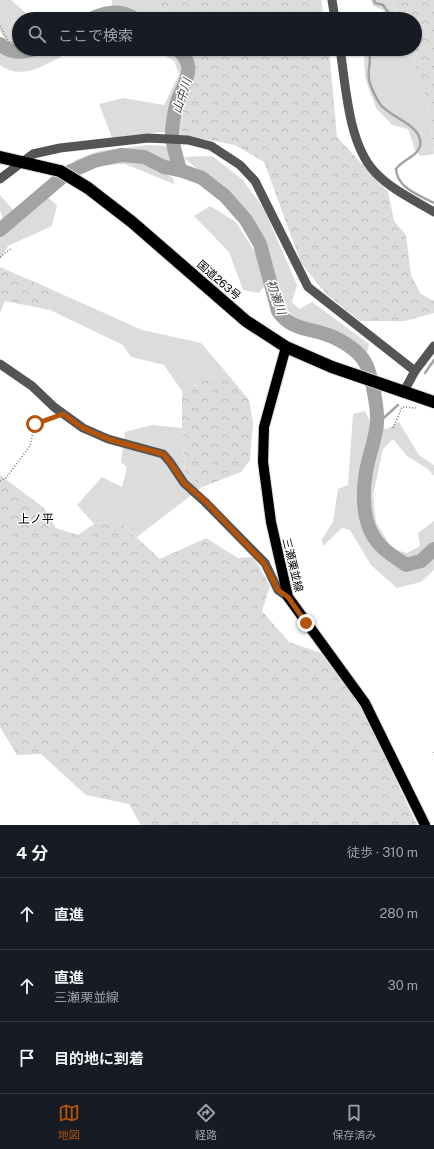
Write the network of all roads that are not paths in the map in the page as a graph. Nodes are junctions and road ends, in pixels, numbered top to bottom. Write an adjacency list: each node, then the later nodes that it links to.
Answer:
1 (332, 0): 2 (street)
2 (334, 12)
3 (341, 56): 7 (street)
4 (0, 156): 5 (highway, 国道263号)
5 (23, 161): 6 (street); 9 (highway, 国道263号); 11 (street)
6 (0, 179)
7 (434, 212)
8 (434, 346): 11 (street)
9 (286, 347): 12 (highway, 国道263号); 14 (main road, 三瀬栗並線)
10 (0, 364): 14 (street)
11 (415, 371): 12 (street)
12 (402, 393): 13 (highway, 国道263号)
13 (432, 402)
14 (288, 597): 15 (main road, 三瀬栗並線)
15 (425, 825)

